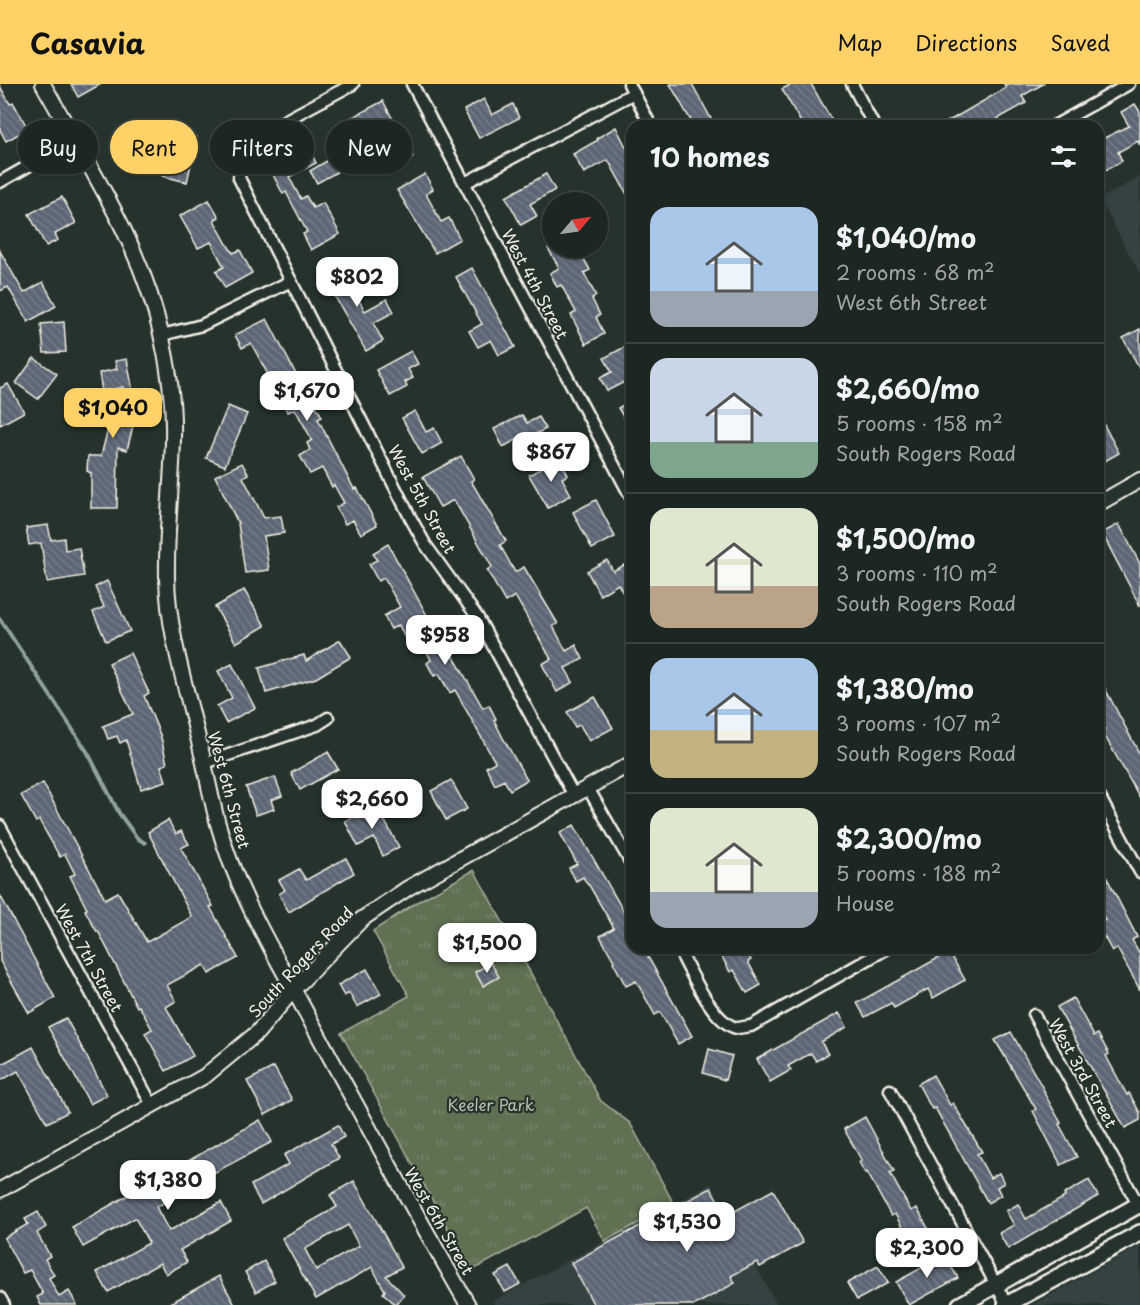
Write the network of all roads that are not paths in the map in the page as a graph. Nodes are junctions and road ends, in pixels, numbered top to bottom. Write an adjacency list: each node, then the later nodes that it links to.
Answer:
1 (43, 84): 7 (street)
2 (353, 84): 15 (street, West 5th Street)
3 (412, 84): 14 (street, West 4th Street)
4 (852, 84): 9 (street)
5 (1129, 84): 10 (street)
6 (632, 88): 8 (street); 14 (street)
7 (63, 120)
8 (648, 120)
9 (871, 120)
10 (1064, 120)
11 (18, 172): 13 (street)
12 (93, 174): 16 (street)
13 (0, 182)
14 (465, 183): 18 (street, West 4th Street)
15 (291, 281): 16 (street); 24 (street, West 5th Street)
16 (162, 335): 21 (street, West 6th Street)
17 (1139, 483): 19 (street)
18 (626, 488)
19 (1104, 501)
20 (328, 718): 21 (street)
21 (205, 763): 31 (street, West 6th Street)
22 (626, 766): 23 (street, South Rogers Road)
23 (588, 788): 24 (street, South Rogers Road); 27 (street)
24 (574, 795): 31 (street, South Rogers Road)
25 (1104, 805): 28 (street)
26 (0, 826): 34 (street, West 7th Street)
27 (626, 854)
28 (1140, 872)
29 (681, 954): 30 (street)
30 (877, 954)
31 (294, 990): 34 (street, South Rogers Road); 41 (street, West 6th Street)
32 (1034, 1015): 36 (street, West 3rd Street)
33 (890, 1090): 38 (street)
34 (152, 1105): 35 (street, South Rogers Road)
35 (0, 1190)
36 (1139, 1206): 38 (main road)
37 (1140, 1233): 43 (main road)
38 (996, 1286): 42 (main road); 43 (street)
39 (0, 1298): 40 (street)
40 (4, 1305)
41 (468, 1305)
42 (960, 1305)
43 (1006, 1305)

